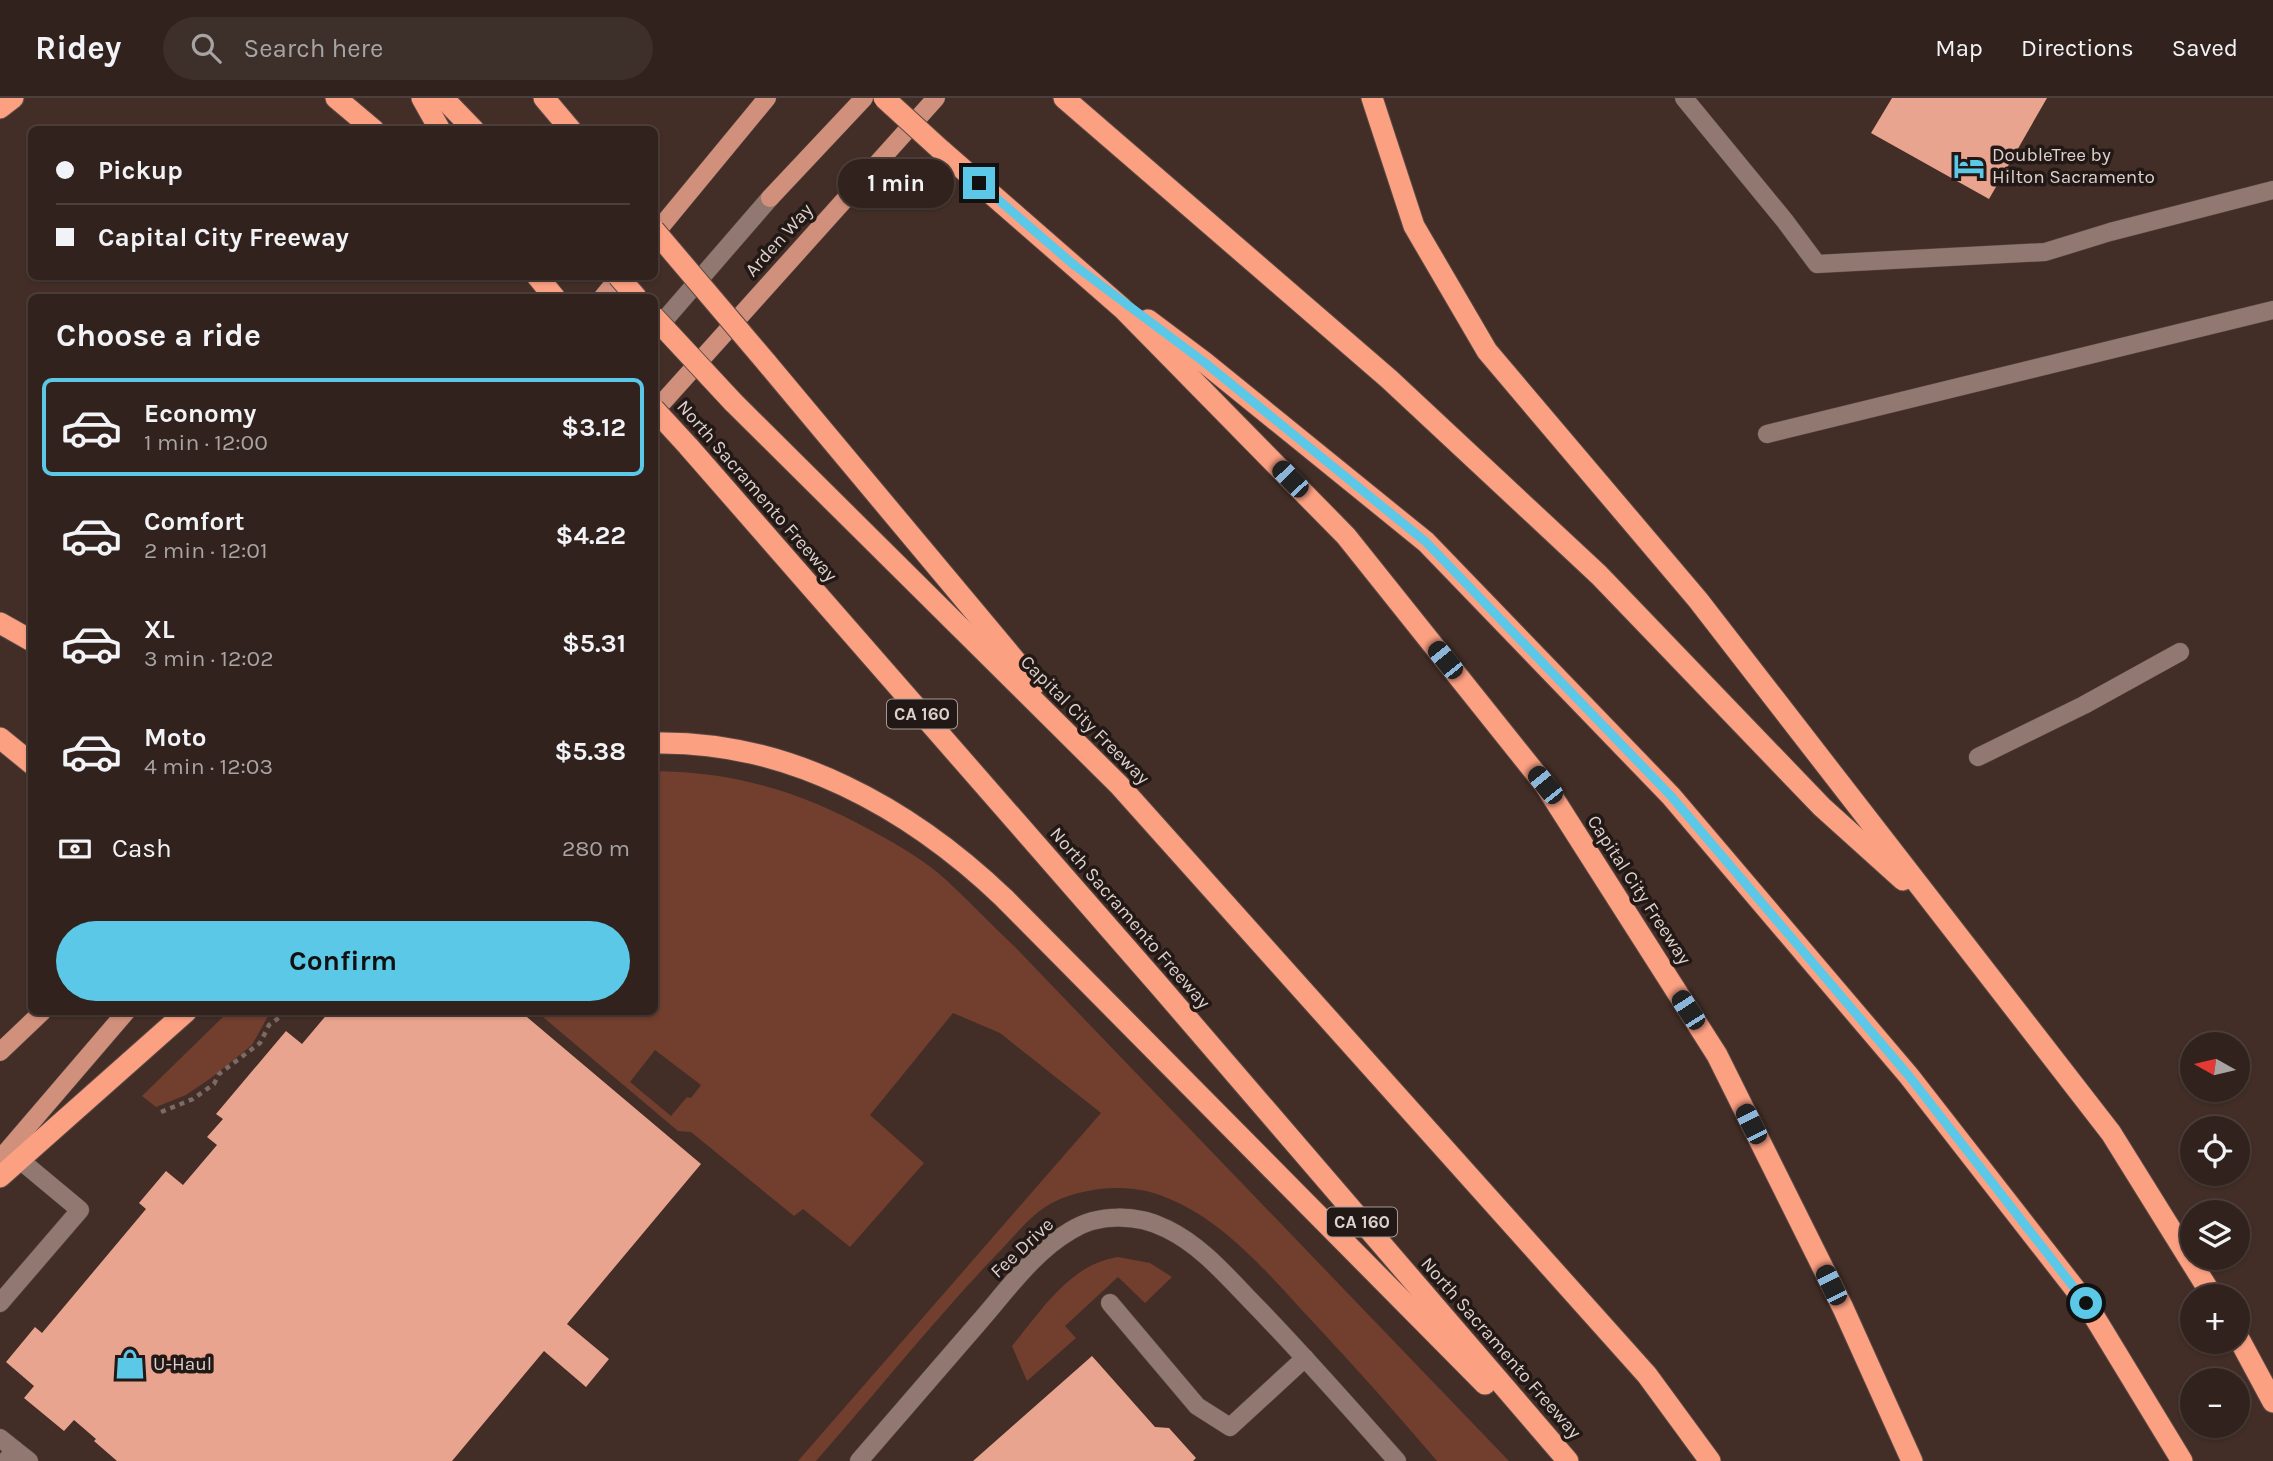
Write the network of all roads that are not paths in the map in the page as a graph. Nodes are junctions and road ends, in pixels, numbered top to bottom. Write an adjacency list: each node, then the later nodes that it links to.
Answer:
1 (13, 98): 14 (highway)
2 (336, 98): 15 (highway)
3 (422, 98): 16 (highway)
4 (443, 98): 17 (highway)
5 (544, 98): 18 (highway)
6 (767, 98): 21 (main road)
7 (849, 98): 20 (main road)
8 (864, 98): 20 (main road)
9 (884, 98): 23 (highway, Capital City Freeway, bridge)
10 (936, 98): 33 (main road, Arden Way)
11 (1064, 98): 44 (highway)
12 (1372, 98): 44 (highway)
13 (1684, 98): 19 (street)
14 (0, 108)
15 (369, 126)
16 (438, 126)
17 (470, 126)
18 (567, 126)
19 (2273, 190)
20 (770, 198): 32 (street)
21 (658, 227)
22 (658, 237): 43 (highway, bridge)
23 (1074, 265): 64 (highway, Capital City Freeway); 65 (highway)
24 (539, 280): 27 (highway)
25 (616, 280): 28 (main road)
26 (622, 280): 29 (highway, bridge)
27 (551, 294)
28 (605, 294)
29 (634, 294)
30 (2273, 310): 35 (street)
31 (658, 321): 43 (highway, Capital City Freeway, bridge)
32 (658, 327)
33 (658, 406)
34 (658, 414): 62 (highway, North Sacramento Freeway / CA 160, bridge)
35 (1767, 434)
36 (0, 623): 37 (highway)
37 (28, 639)
38 (2180, 652): 41 (street)
39 (0, 738): 42 (highway)
40 (658, 743): 61 (highway)
41 (1978, 757)
42 (28, 761)
43 (1119, 785): 63 (highway, Capital City Freeway)
44 (1948, 922): 51 (highway)
45 (39, 1015): 48 (main road)
46 (124, 1015): 49 (main road)
47 (182, 1015): 49 (highway)
48 (0, 1052)
49 (10, 1159): 50 (highway); 52 (street)
50 (0, 1177)
51 (2205, 1284)
52 (0, 1303)
53 (1110, 1303): 55 (street)
54 (2247, 1354): 56 (highway)
55 (1305, 1358): 59 (street, Fee Drive); 60 (street, Fee Drive)
56 (2273, 1402)
57 (0, 1438): 58 (street)
58 (16, 1457)
59 (859, 1461)
60 (1397, 1461)
61 (1561, 1461)
62 (1568, 1461)
63 (1710, 1461)
64 (1913, 1461)
65 (2182, 1461)

